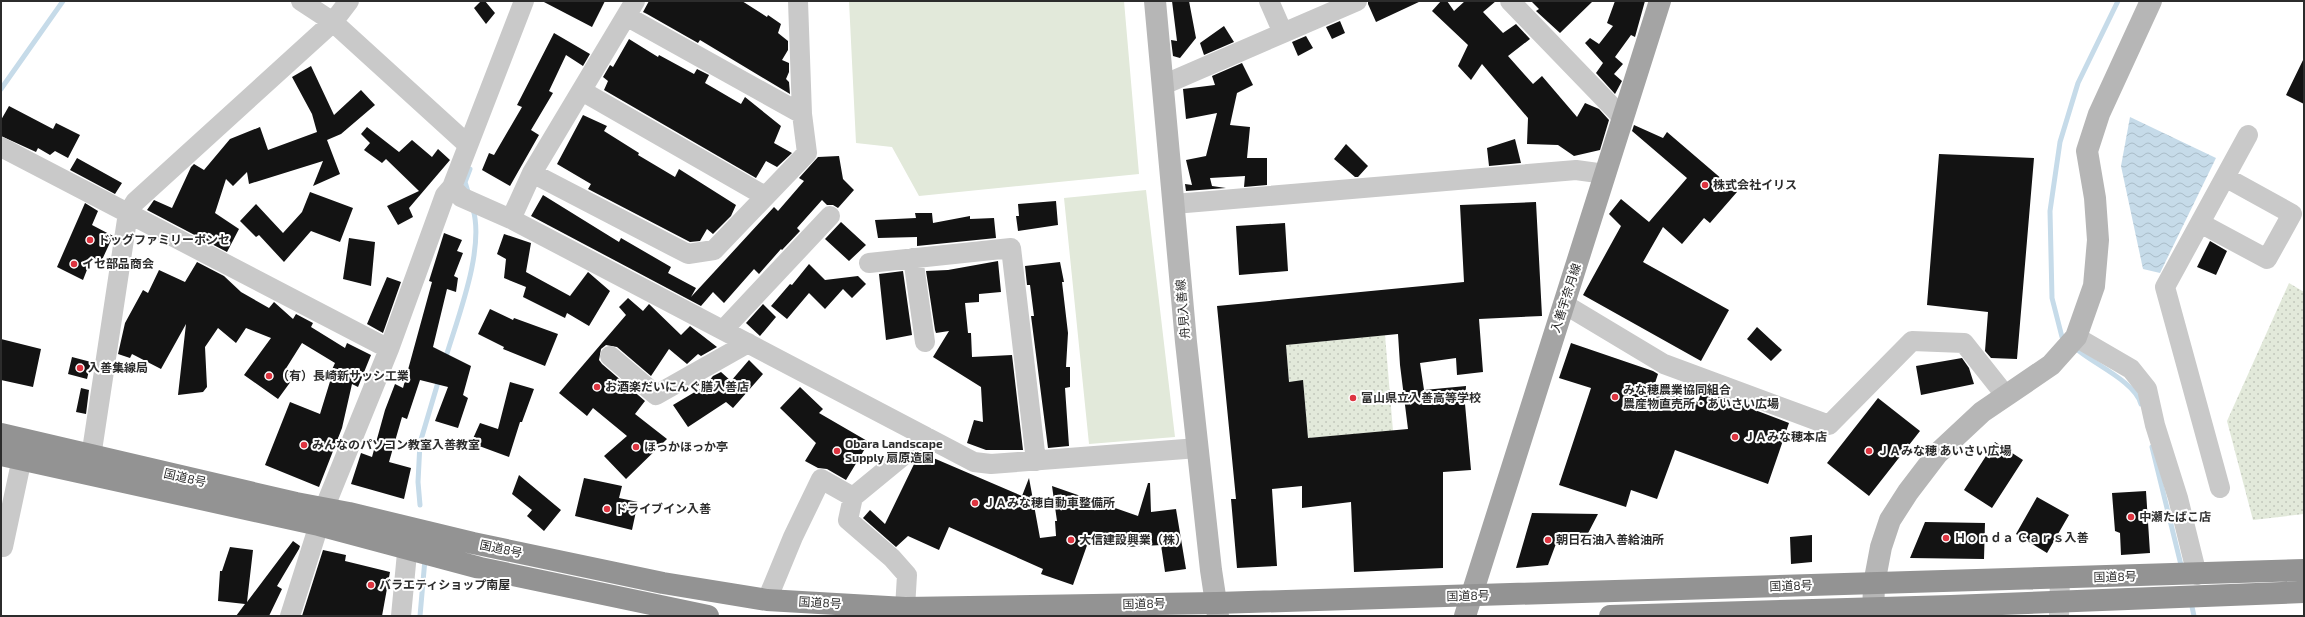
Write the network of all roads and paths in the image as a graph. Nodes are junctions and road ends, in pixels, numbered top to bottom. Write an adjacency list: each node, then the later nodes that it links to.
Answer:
1 (301, 1): 12 (street)
2 (349, 1): 12 (street)
3 (524, 1): 19 (street)
4 (1155, 1): 14 (street, 舟見入善線)
5 (1269, 1): 13 (street)
6 (1357, 1): 13 (street)
7 (1510, 1): 17 (street)
8 (1660, 1): 17 (main road, 入善宇奈月線)
9 (2151, 1): 35 (street)
10 (792, 4): 16 (street)
11 (630, 9): 15 (street); 16 (street)
12 (333, 22): 19 (street); 27 (street)
13 (1283, 34): 14 (street)
14 (1163, 85): 26 (street, 舟見入善線)
15 (582, 92): 21 (street); 25 (street)
16 (802, 114): 25 (street)
17 (1623, 118): 22 (main road, 入善宇奈月線)
18 (2248, 134): 23 (street)
19 (467, 144): 24 (street)
20 (1, 147): 27 (street)
21 (532, 173): 25 (street); 29 (street)
22 (1605, 174): 26 (street); 33 (main road, 入善宇奈月線)
23 (2225, 177): 30 (street); 30 (street)
24 (452, 187): 29 (street); 38 (street)
25 (764, 196)
26 (1174, 204): 44 (street, 舟見入善線)
27 (128, 213): 38 (street); 46 (street)
28 (830, 216): 34 (street)
29 (511, 219): 34 (street)
30 (2200, 223): 48 (street)
31 (913, 258): 32 (street); 36 (street); 47 (street)
32 (869, 263)
33 (1564, 304): 40 (street); 59 (main road, 入善宇奈月線)
34 (723, 330): 37 (street)
35 (2076, 337): 40 (street); 54 (street)
36 (925, 342)
37 (748, 343): 39 (street); 42 (street)
38 (389, 349): 50 (street)
39 (610, 356)
40 (2006, 396): 57 (street)
41 (1, 434): 43 (highway, 国道8号)
42 (926, 437): 47 (street); 49 (street)
43 (26, 440): 46 (highway, 国道8号); 52 (street)
44 (1198, 448): 47 (street); 62 (street, 舟見入善線)
45 (1, 455): 50 (highway, 国道8号)
46 (91, 457): 50 (highway, 国道8号)
47 (1036, 461)
48 (2220, 488)
49 (853, 497): 60 (street); 61 (street)
50 (322, 517): 51 (highway, 国道8号); 65 (street); 68 (highway, 国道8号)
51 (410, 528): 56 (highway, 国道8号); 66 (street)
52 (2, 548)
53 (2304, 570): 54 (highway, 国道8号)
54 (2197, 575): 55 (highway, 国道8号)
55 (2060, 578): 57 (highway, 国道8号); 63 (street)
56 (663, 583): 60 (highway, 国道8号); 67 (street)
57 (1874, 584): 59 (highway, 国道8号); 64 (street)
58 (2304, 592): 63 (highway, 国道8号)
59 (1472, 596): 62 (highway, 国道8号); 69 (main road, 入善宇奈月線)
60 (767, 600): 61 (highway, 国道8号)
61 (905, 608): 62 (highway, 国道8号)
62 (1217, 609)
63 (2059, 609): 64 (highway, 国道8号)
64 (1874, 612): 70 (highway, 国道8号)
65 (290, 616)
66 (401, 616)
67 (657, 616)
68 (708, 616)
69 (1465, 616)
70 (1610, 616)

